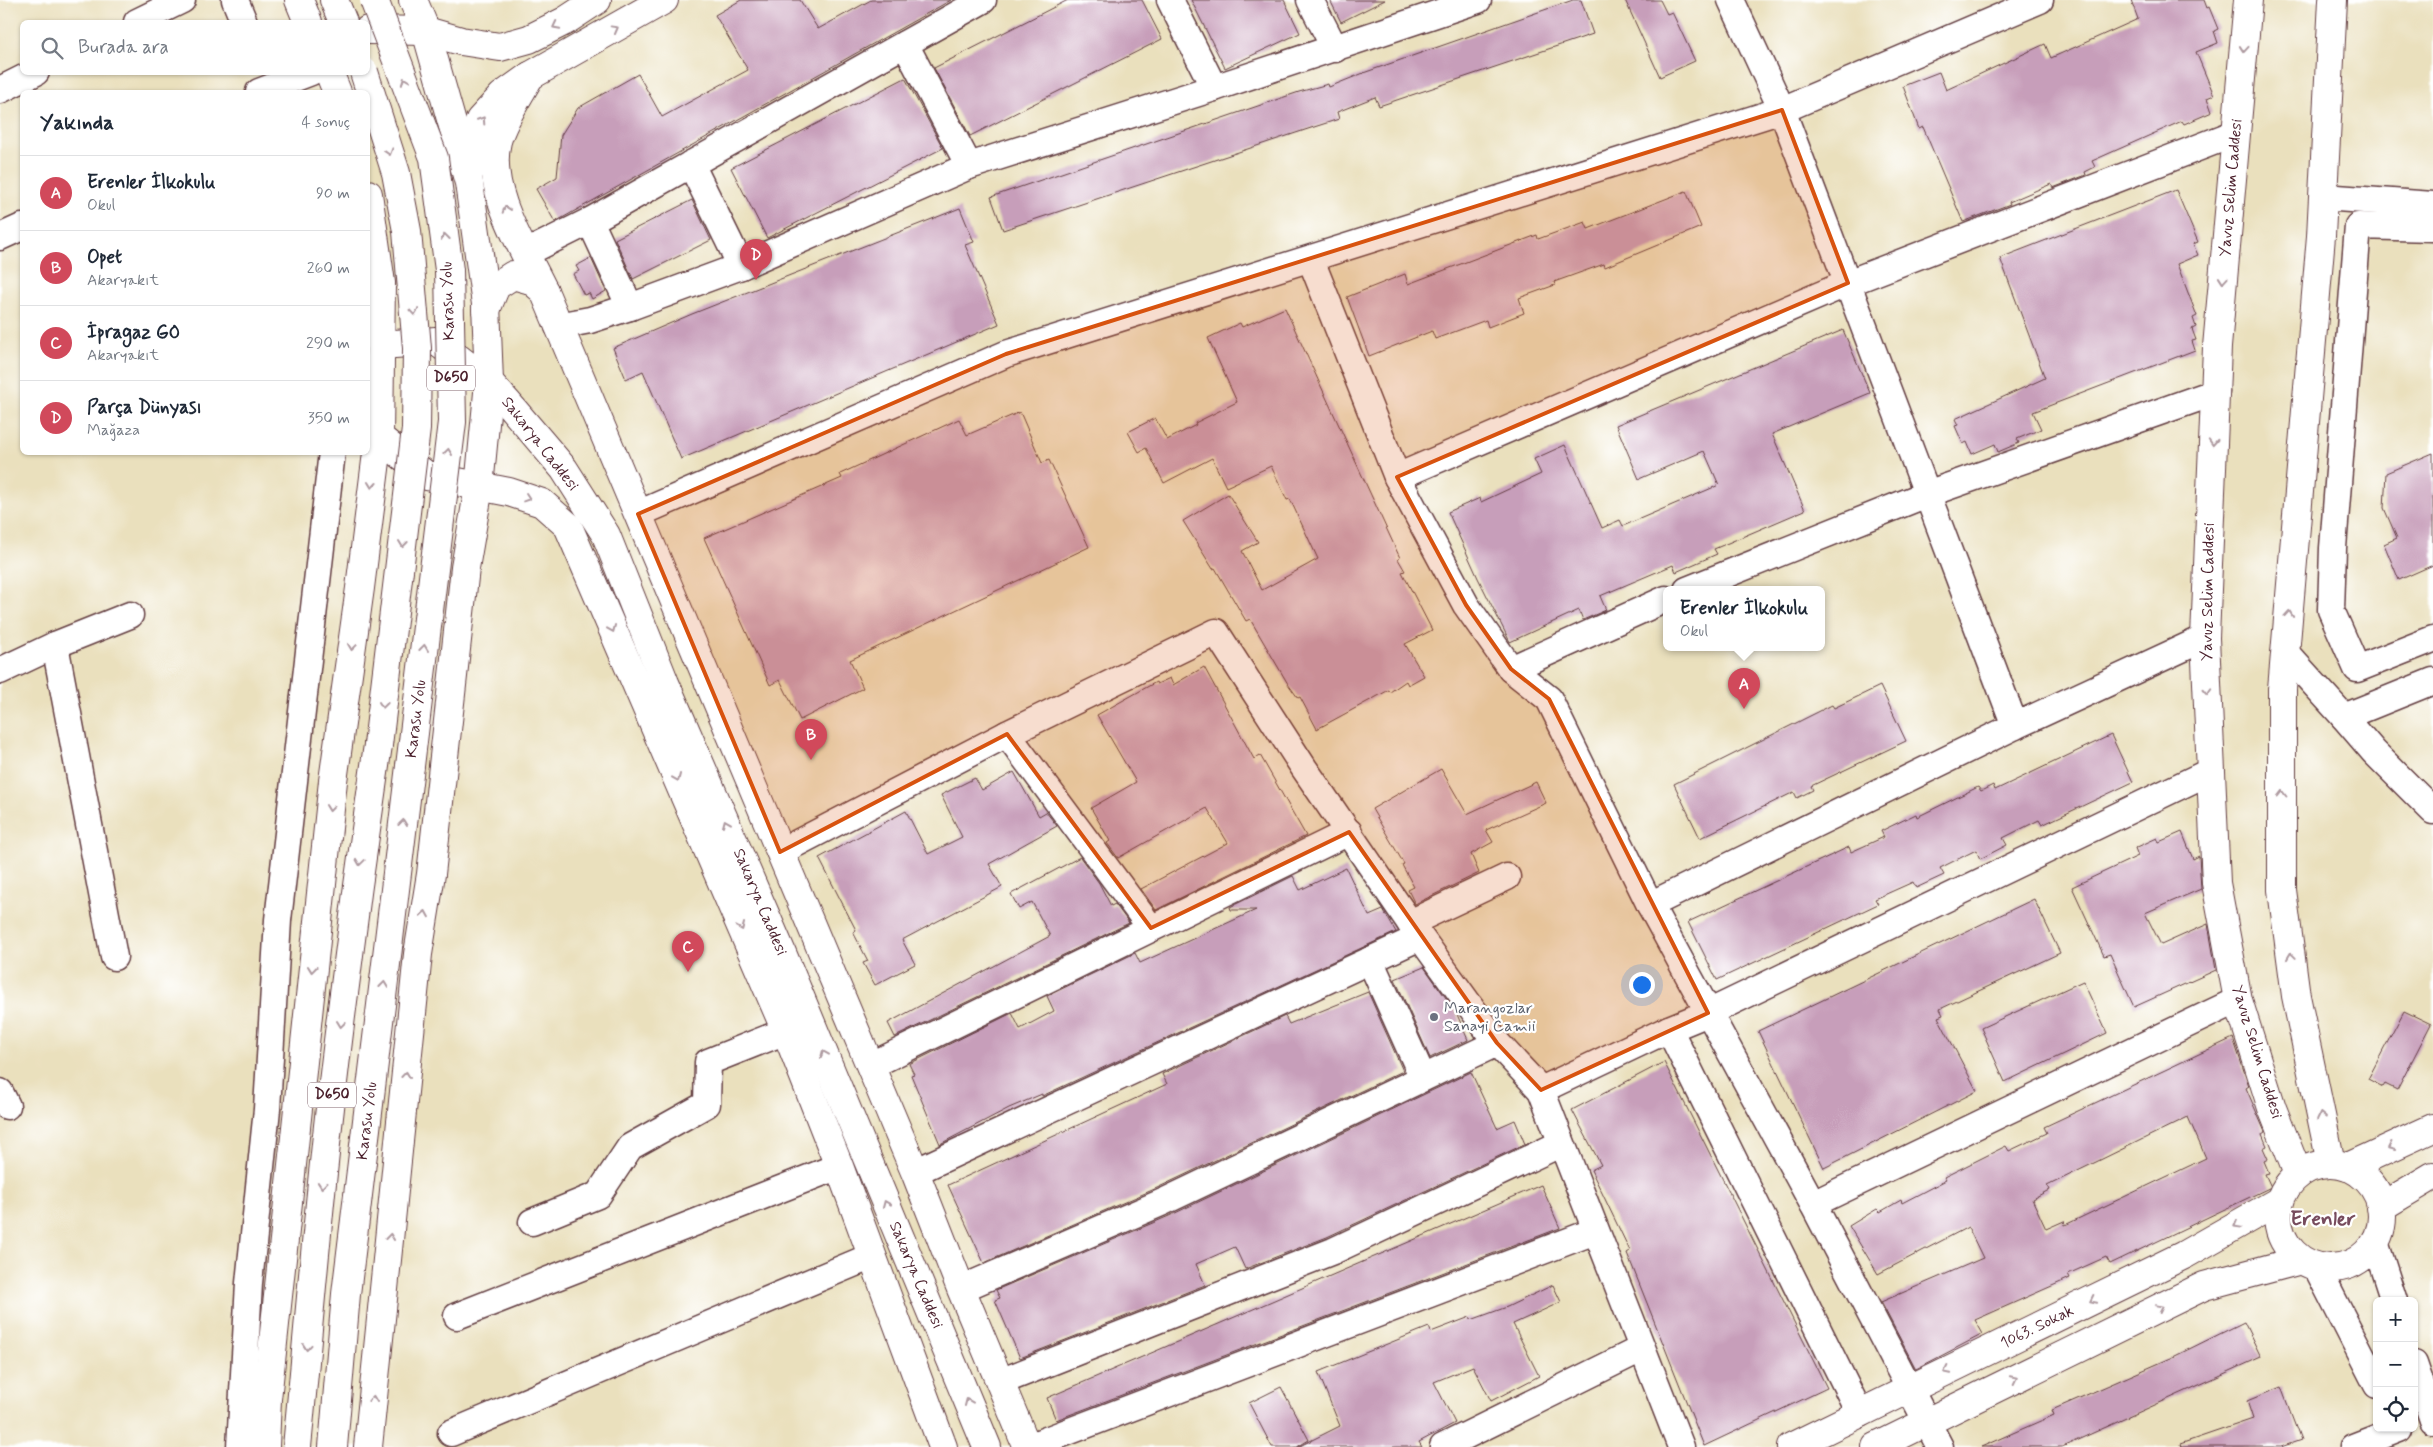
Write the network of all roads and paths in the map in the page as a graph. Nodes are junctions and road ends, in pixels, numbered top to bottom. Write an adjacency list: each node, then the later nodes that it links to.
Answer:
1 (182, 0): 17 (street)
2 (235, 0): 18 (street)
3 (299, 0): 19 (main road)
4 (334, 0): 20 (main road)
5 (374, 0): 130 (main road, Karasu Yolu / D650, one-way to 5, bridge)
6 (414, 0): 22 (main road)
7 (597, 0): 22 (main road, one-way to 22)
8 (664, 0): 29 (main road, one-way to 8)
9 (983, 0): 23 (street)
10 (1170, 0): 31 (street)
11 (1310, 0): 24 (street)
12 (1731, 0): 36 (street)
13 (2040, 0): 36 (street)
14 (2248, 0): 37 (main road, Yavuz Selim Caddesi, one-way to 37)
15 (2333, 0): 41 (main road)
16 (1463, 2): 24 (street)
17 (141, 20)
18 (243, 20)
19 (307, 20)
20 (342, 20)
21 (370, 30): 22 (main road)
22 (426, 31): 40 (main road)
23 (905, 44): 38 (street); 39 (street)
24 (1334, 48): 31 (street)
25 (30, 75): 32 (street)
26 (299, 75): 30 (street)
27 (330, 75): 33 (main road)
28 (365, 75): 34 (main road, Karasu Yolu / D650, one-way to 34, bridge)
29 (530, 76): 40 (main road, one-way to 29); 49 (main road, one-way to 29)
30 (264, 84)
31 (1214, 88): 39 (street)
32 (0, 90)
33 (336, 90)
34 (370, 90)
35 (370, 91): 129 (main road, Karasu Yolu / D650, one-way to 129, bridge)
36 (1782, 110): 50 (street); 52 (street)
37 (2236, 133): 52 (street); 59 (main road, Yavuz Selim Caddesi, one-way to 59)
38 (691, 164): 44 (street); 51 (street)
39 (969, 166): 51 (street)
40 (470, 184): 48 (main road)
41 (2323, 197): 42 (street); 72 (main road, one-way to 41)
42 (2433, 206)
43 (370, 208): 57 (main road)
44 (590, 221): 49 (street); 54 (street)
45 (20, 228): 47 (street)
46 (2433, 228): 70 (street)
47 (0, 237)
48 (479, 254): 49 (main road); 55 (main road)
49 (526, 254): 53 (main road)
50 (1311, 260): 62 (street); 65 (street)
51 (741, 266): 54 (street)
52 (1848, 283): 62 (street); 64 (street)
53 (544, 292): 55 (main road); 56 (main road)
54 (630, 307): 56 (street)
55 (486, 310): 58 (main road)
56 (558, 326): 65 (main road)
57 (381, 345): 58 (main road, Sakarya Caddesi); 60 (main road)
58 (489, 382): 63 (main road); 133 (main road, Sakarya Caddesi, one-way to 58)
59 (2216, 392): 64 (street); 69 (main road, Yavuz Selim Caddesi, one-way to 69)
60 (379, 437): 63 (main road, Sakarya Caddesi); 128 (main road, one-way to 128)
61 (332, 455): 127 (street)
62 (1397, 477): 73 (street)
63 (480, 488): 92 (main road, Sakarya Caddesi, one-way to 92); 131 (main road, one-way to 63)
64 (1927, 494): 66 (street); 77 (street)
65 (638, 514): 82 (main road)
66 (1697, 586)
67 (1663, 601): 73 (street)
68 (130, 615): 71 (street)
69 (2205, 638): 77 (street); 79 (main road, Yavuz Selim Caddesi, one-way to 79)
70 (2433, 639)
71 (55, 645): 74 (street); 87 (street)
72 (2285, 652): 76 (street); 99 (main road, one-way to 72)
73 (1511, 669): 84 (street)
74 (0, 671)
75 (2433, 681): 76 (street)
76 (2344, 717): 80 (street)
77 (2014, 726): 84 (street)
78 (1008, 734): 81 (street); 82 (street); 85 (street)
79 (2211, 771): 89 (main road, Yavuz Selim Caddesi); 90 (street)
80 (2430, 804)
81 (1349, 832): 85 (street); 86 (street)
82 (780, 852): 94 (main road)
83 (1507, 877): 86 (street)
84 (1650, 904): 90 (street)
85 (1151, 928): 94 (street)
86 (1415, 930): 88 (street); 93 (street)
87 (114, 957)
88 (1370, 960): 95 (street); 101 (street)
89 (2238, 1000): 102 (main road, Yavuz Selim Caddesi); 105 (street)
90 (1708, 1013): 91 (street); 105 (street)
91 (1669, 1028): 96 (street); 120 (street)
92 (786, 1031): 100 (main road, Sakarya Caddesi); 107 (street)
93 (1497, 1043): 95 (street); 96 (street)
94 (870, 1066): 101 (main road)
95 (1423, 1078): 112 (street)
96 (1540, 1090): 98 (street)
97 (2433, 1128): 99 (main road, one-way to 99)
98 (1560, 1144): 108 (street); 118 (street)
99 (2340, 1165): 102 (main road); 106 (main road)
100 (839, 1166): 110 (main road, Sakarya Caddesi); 114 (street)
101 (915, 1172): 112 (main road)
102 (2298, 1174): 104 (main road)
103 (2433, 1176): 106 (main road)
104 (2279, 1201): 111 (main road); 119 (main road, 1063. Sokak, one-way to 119)
105 (1813, 1204): 119 (street)
106 (2381, 1207): 109 (main road)
107 (532, 1222)
108 (1595, 1231): 115 (street); 134 (street)
109 (2375, 1242): 111 (main road); 113 (street)
110 (872, 1256): 125 (street); 132 (main road, Sakarya Caddesi)
111 (2309, 1263): 117 (street); 122 (main road, one-way to 111)
112 (961, 1289): 118 (main road)
113 (2393, 1297)
114 (457, 1316)
115 (1641, 1349): 135 (street); 136 (street)
116 (2418, 1376): 121 (street)
117 (2373, 1379)
118 (1000, 1382): 134 (main road)
119 (1909, 1390): 120 (main road, 1063. Sokak); 122 (street)
120 (1860, 1414): 137 (main road, 1063. Sokak)
121 (2433, 1420)
122 (1927, 1422): 126 (main road); 138 (street)
123 (2389, 1432): 139 (street)
124 (2399, 1432): 140 (street)
125 (451, 1433)
126 (1885, 1445)
127 (240, 1447)
128 (265, 1447)
129 (298, 1447)
130 (333, 1447)
131 (368, 1447)
132 (943, 1447)
133 (988, 1447)
134 (1028, 1447)
135 (1443, 1447)
136 (1681, 1447)
137 (1791, 1447)
138 (1940, 1447)
139 (2353, 1447)
140 (2405, 1447)

